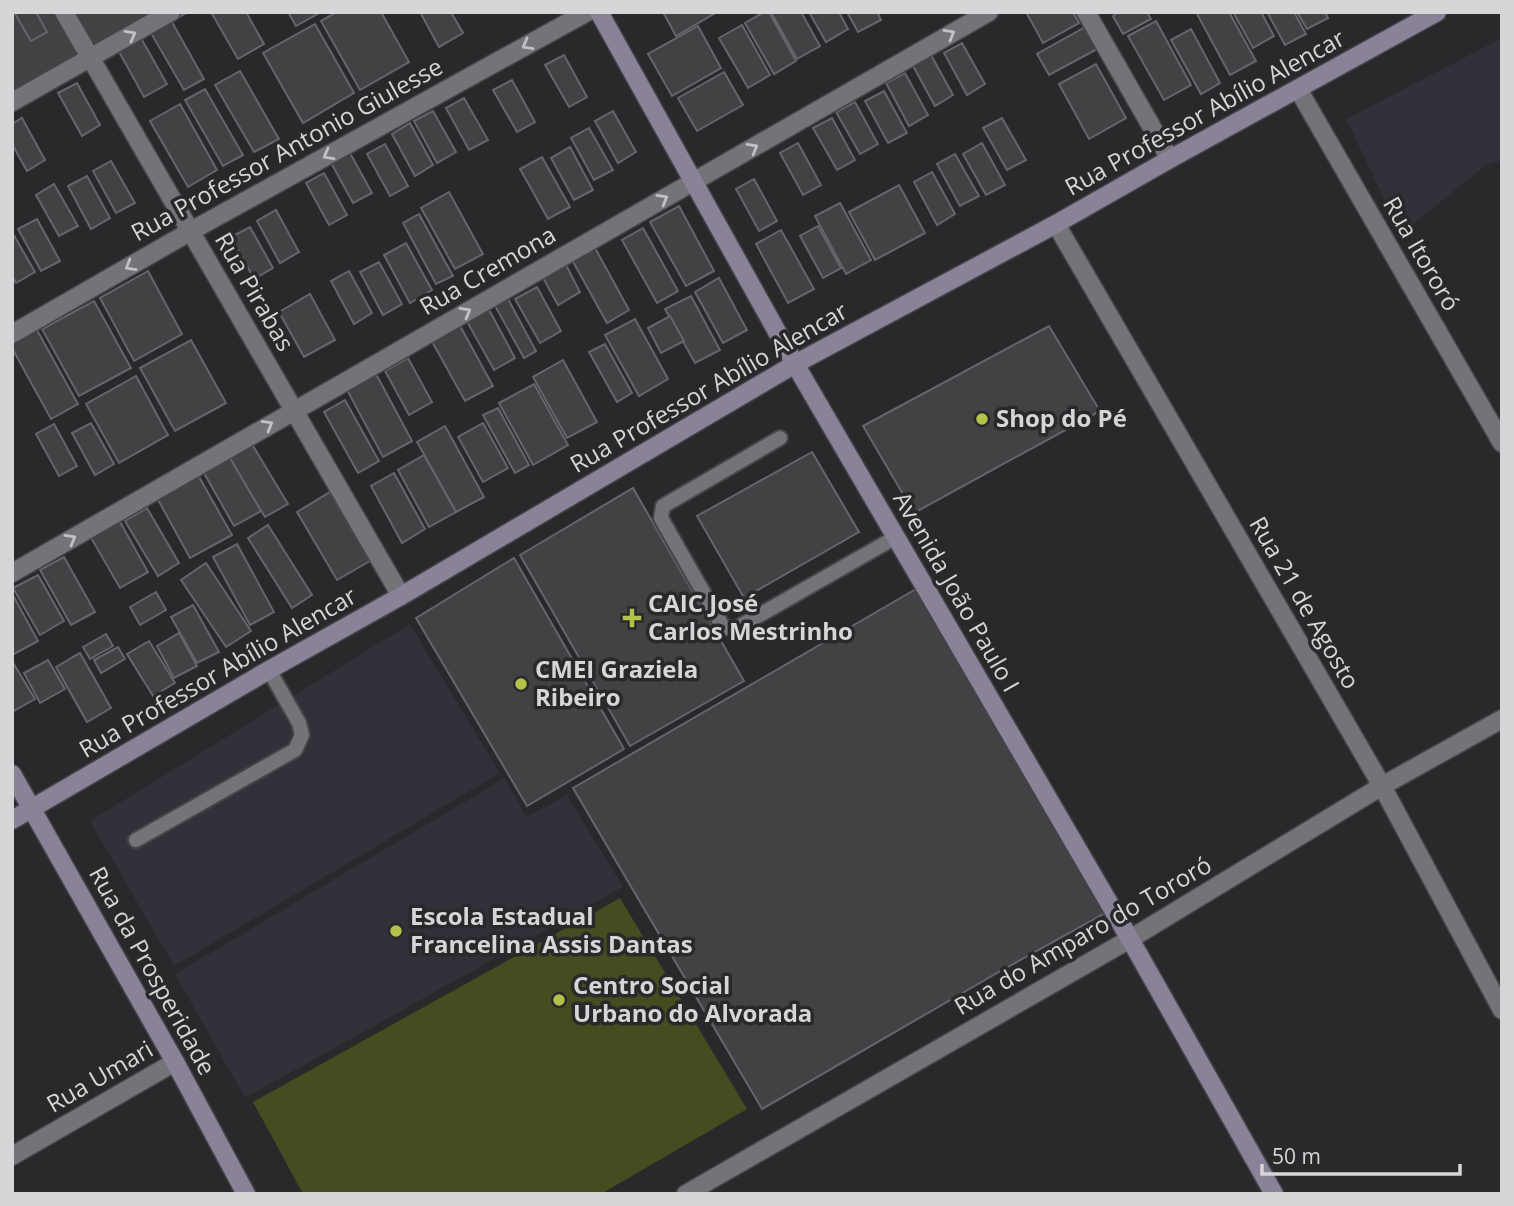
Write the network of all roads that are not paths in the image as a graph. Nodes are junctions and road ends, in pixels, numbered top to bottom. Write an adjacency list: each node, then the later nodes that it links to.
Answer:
1 (64, 12): 8 (street, Rua Pirabas)
2 (171, 12): 8 (street, one-way to 2)
3 (587, 12): 14 (street, Rua Professor Antonio Giulesse, one-way to 14)
4 (598, 12): 12 (street, Avenida João Paulo I)
5 (989, 12): 12 (street, Rua Cremona, one-way to 5)
6 (1086, 12): 11 (street)
7 (1437, 12): 9 (street, Rua Professor Abílio Alencar)
8 (90, 58): 10 (street); 14 (street, Rua Pirabas)
9 (1298, 89): 11 (street, Rua Professor Abílio Alencar); 19 (street, Rua Itororó)
10 (12, 102)
11 (1170, 159): 13 (street, Rua Professor Abílio Alencar)
12 (694, 182): 16 (street, Avenida João Paulo I); 17 (street, Rua Cremona, one-way to 12)
13 (1056, 224): 16 (street, Rua Professor Abílio Alencar); 26 (street, Rua 21 de Agosto)
14 (191, 231): 15 (street, Rua Professor Antonio Giulesse, one-way to 15); 17 (street, Rua Pirabas)
15 (12, 334)
16 (795, 363): 20 (street, Avenida João Paulo I); 22 (street, Rua Professor Abílio Alencar)
17 (294, 410): 21 (street, Rua Cremona, one-way to 17); 22 (street, Rua Pirabas)
18 (780, 438): 20 (lane)
19 (1502, 443)
20 (896, 537): 30 (street, Avenida João Paulo I)
21 (12, 573)
22 (401, 596): 23 (street, Rua Professor Abílio Alencar)
23 (269, 670): 27 (street, Rua Professor Abílio Alencar); 29 (lane)
24 (1502, 719): 26 (street, Rua do Amparo do Tororó)
25 (12, 774): 27 (street, Rua da Prosperidade)
26 (1381, 786): 30 (street, Rua do Amparo do Tororó); 31 (street, Rua 21 de Agosto)
27 (32, 809): 28 (street, Rua Professor Abílio Alencar); 32 (street, Rua da Prosperidade)
28 (12, 820)
29 (136, 840)
30 (1130, 939): 35 (street, Rua do Amparo do Tororó); 36 (street, Avenida João Paulo I)
31 (1502, 1010)
32 (175, 1062): 33 (street, Rua Umari); 34 (street, Rua da Prosperidade)
33 (12, 1156)
34 (246, 1194)
35 (686, 1194)
36 (1274, 1194)

